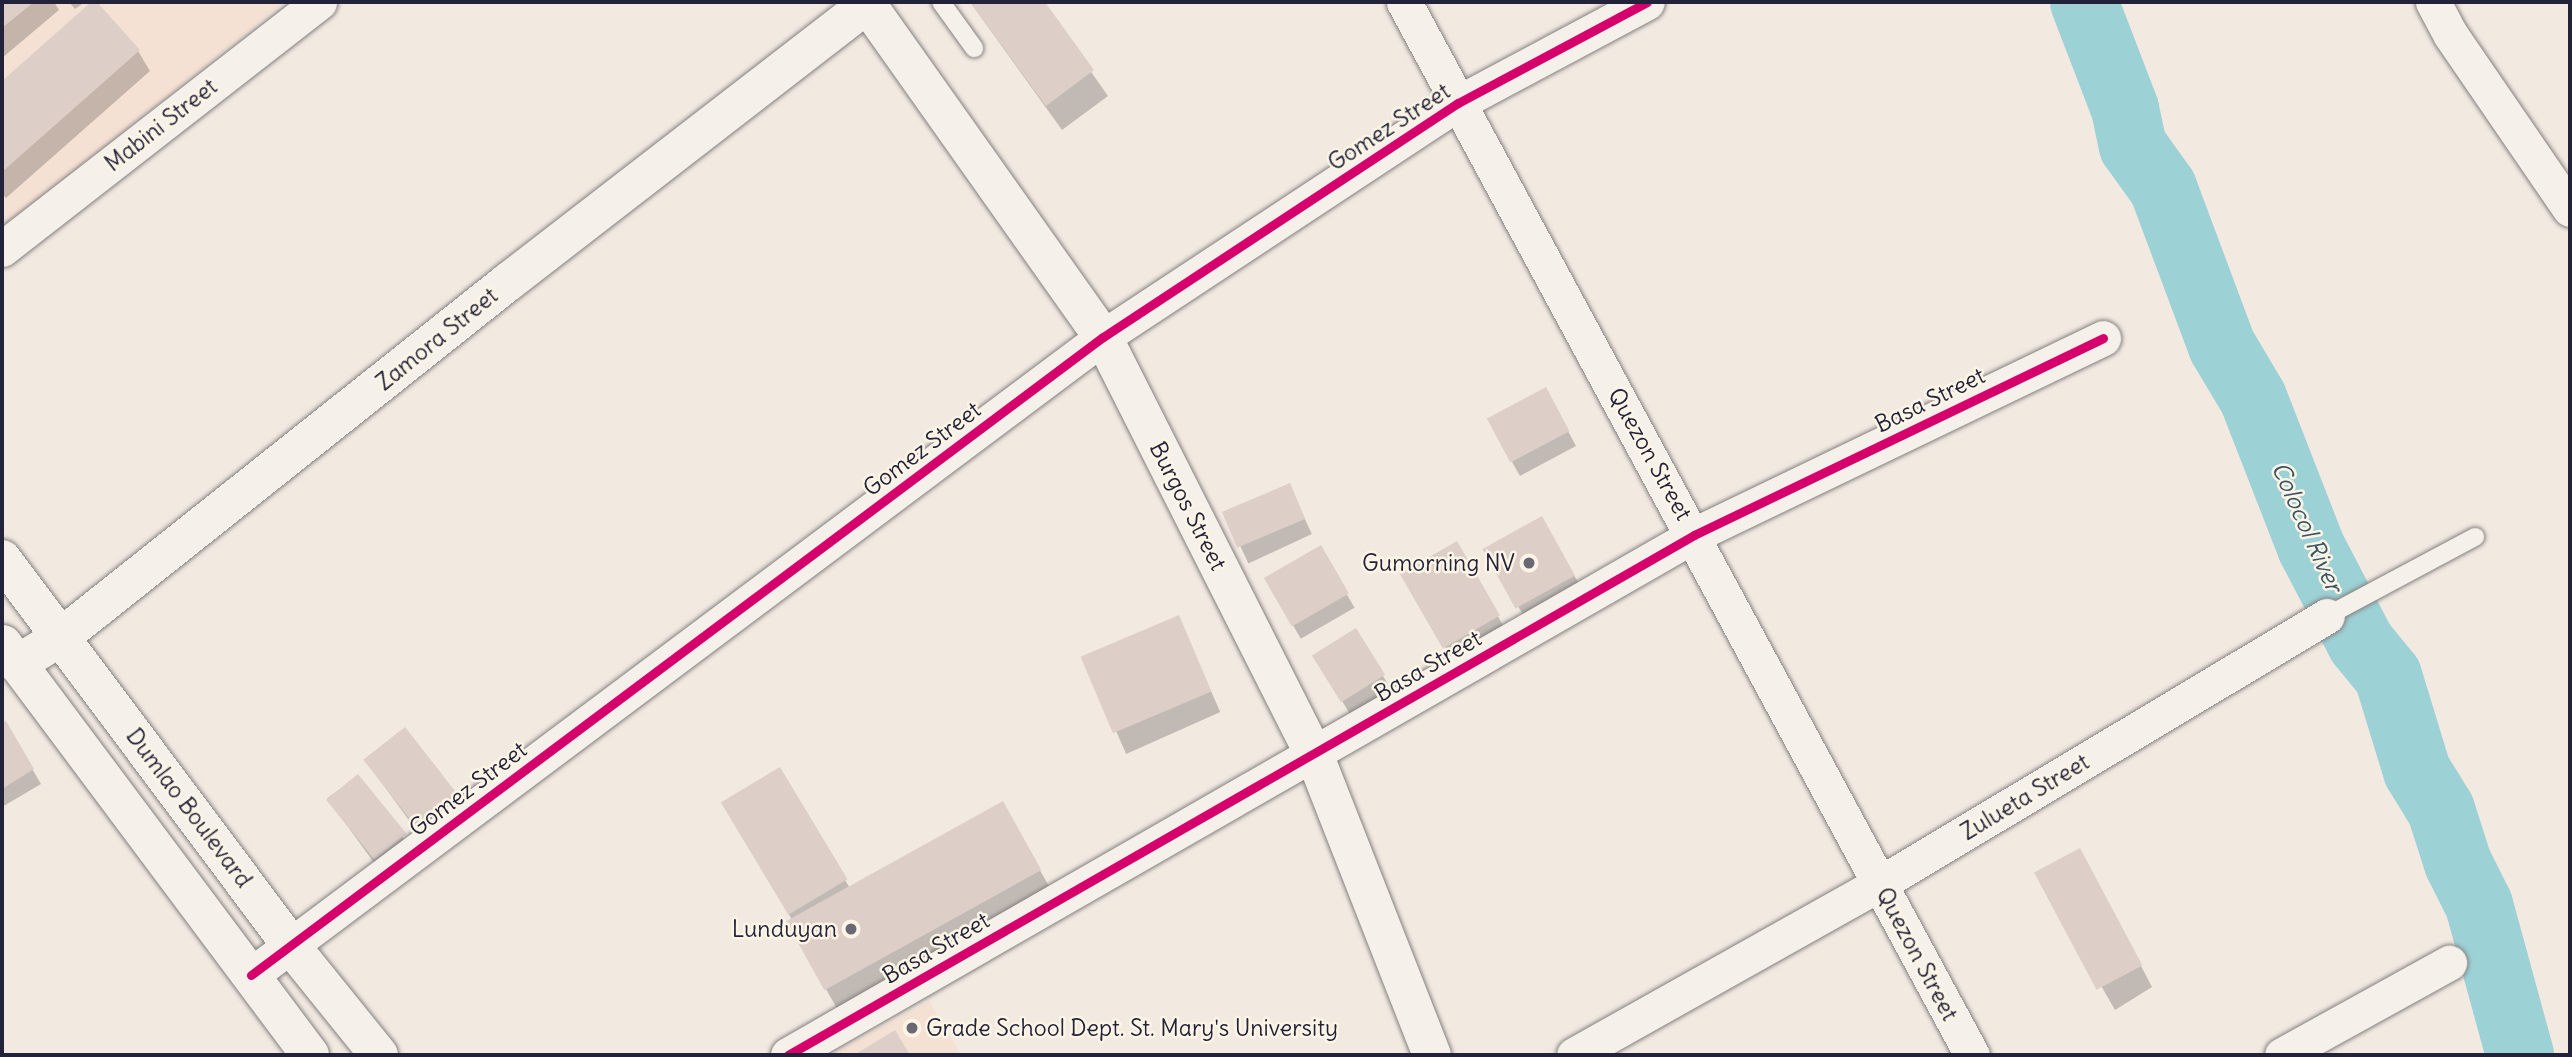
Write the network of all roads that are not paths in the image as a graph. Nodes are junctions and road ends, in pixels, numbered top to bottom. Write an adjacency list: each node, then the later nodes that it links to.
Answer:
1 (319, 2): 10 (street, Mabini Street)
2 (941, 2): 7 (lane)
3 (1404, 2): 8 (street, Quezon Street)
4 (1647, 2): 8 (street, Gomez Street)
5 (2432, 2): 9 (street)
6 (867, 3): 11 (street, Burgos Street); 17 (street, Zamora Street)
7 (974, 48)
8 (1458, 103): 11 (street, Gomez Street); 13 (street, Quezon Street)
9 (2570, 209)
10 (2, 248)
11 (1103, 337): 19 (street, Burgos Street); 21 (street, Gomez Street)
12 (2103, 338): 13 (street, Basa Street)
13 (1694, 535): 19 (street, Basa Street); 20 (street, Quezon Street)
14 (2475, 537): 16 (lane, Zulueta Street)
15 (2, 559): 17 (street, Dumlao Boulevard)
16 (2327, 616): 20 (street, Zulueta Street)
17 (61, 637): 18 (street, Zamora Street); 21 (street, Dumlao Boulevard)
18 (7, 659): 23 (street)
19 (1314, 754): 26 (street, Basa Street); 27 (street, Burgos Street)
20 (1879, 884): 28 (street, Zulueta Street); 29 (street, Quezon Street)
21 (292, 946): 23 (street, Gomez Street); 25 (street, Dumlao Boulevard)
22 (2449, 963): 30 (street)
23 (251, 975): 24 (street)
24 (310, 1055)
25 (379, 1055)
26 (788, 1055)
27 (1432, 1055)
28 (1574, 1055)
29 (1972, 1055)
30 (2283, 1055)

